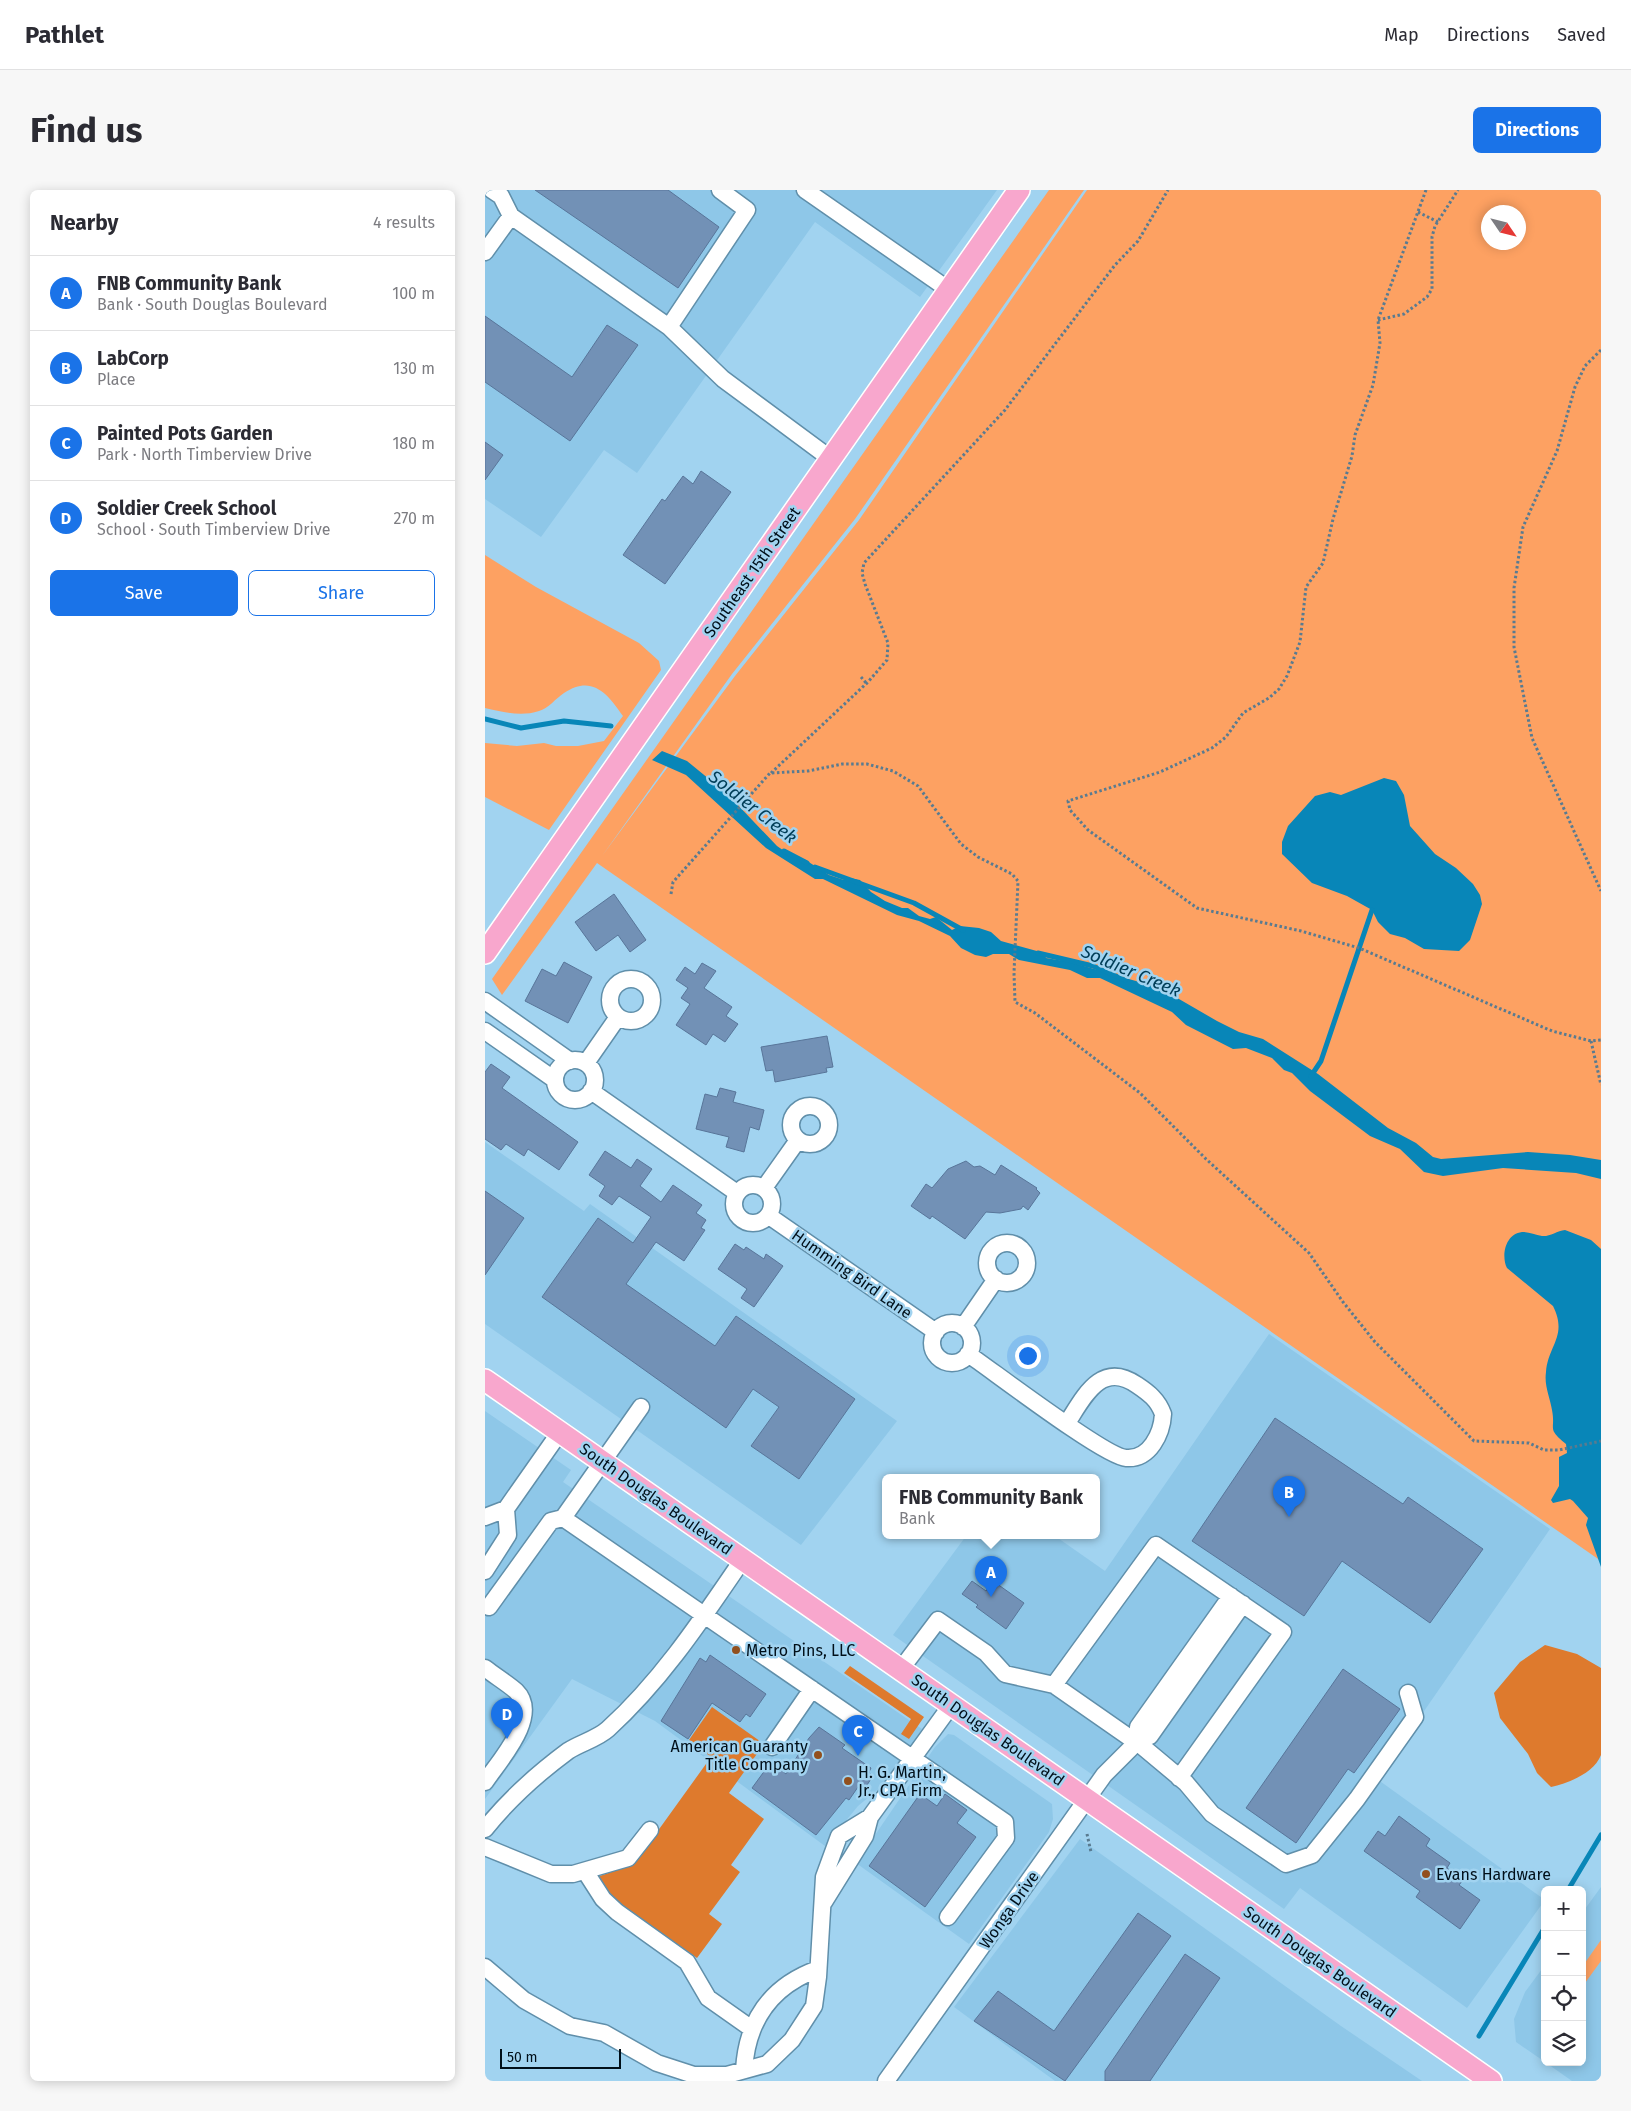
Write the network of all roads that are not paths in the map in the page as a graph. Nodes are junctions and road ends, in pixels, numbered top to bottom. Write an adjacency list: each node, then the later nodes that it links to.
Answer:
1 (492, 190): 5 (street)
2 (720, 190): 8 (street)
3 (805, 190): 7 (street)
4 (1019, 190): 7 (main road, Southeast 15th Street)
5 (511, 216): 6 (street); 8 (street)
6 (485, 252)
7 (949, 290): 9 (main road, Southeast 15th Street)
8 (669, 327): 9 (street)
9 (831, 459): 10 (main road, Southeast 15th Street)
10 (485, 953)
11 (485, 1001): 13 (street)
12 (619, 1017): 16 (street)
13 (514, 1021): 15 (street); 16 (street)
14 (485, 1031): 15 (street)
15 (500, 1042): 17 (street)
16 (578, 1062): 17 (street); 18 (street)
17 (555, 1080): 18 (street)
18 (591, 1091): 21 (street)
19 (798, 1140): 20 (street)
20 (764, 1188): 21 (street); 22 (street)
21 (737, 1193): 22 (street)
22 (769, 1216): 25 (street, Humming Bird Lane)
23 (996, 1279): 24 (street)
24 (963, 1327): 25 (street); 26 (street)
25 (936, 1332): 26 (street)
26 (968, 1354): 29 (street)
27 (485, 1380): 30 (main road, South Douglas Boulevard)
28 (641, 1407): 31 (street)
29 (1067, 1423): 29 (street)
30 (560, 1432): 31 (main road, South Douglas Boulevard); 32 (street)
31 (603, 1462): 34 (street); 35 (main road, South Douglas Boulevard)
32 (506, 1509): 33 (street); 36 (street)
33 (485, 1517)
34 (563, 1518): 38 (street); 39 (street)
35 (743, 1559): 39 (street); 41 (main road, South Douglas Boulevard)
36 (485, 1571)
37 (1237, 1600): 42 (street); 46 (street, Wonga Drive); 49 (street)
38 (489, 1607)
39 (705, 1615): 43 (street); 53 (street)
40 (485, 1668): 50 (street)
41 (901, 1669): 42 (street); 45 (main road, South Douglas Boulevard)
42 (1054, 1685): 46 (street)
43 (812, 1689): 47 (street); 48 (street)
44 (1408, 1693): 49 (street)
45 (952, 1704): 48 (street); 51 (main road, South Douglas Boulevard)
46 (1138, 1741): 49 (street); 51 (street, Wonga Drive)
47 (772, 1747)
48 (914, 1759): 52 (street); 58 (street)
49 (1179, 1778)
50 (485, 1782)
51 (1087, 1800): 63 (street, Wonga Drive); 64 (main road, South Douglas Boulevard)
52 (871, 1817): 57 (street); 57 (street)
53 (485, 1830)
54 (650, 1830): 56 (street)
55 (485, 1846): 56 (street)
56 (585, 1871): 61 (street)
57 (823, 1904): 60 (street)
58 (949, 1917)
59 (485, 1968): 62 (street)
60 (819, 1969): 61 (street); 62 (street)
61 (753, 2029): 62 (street)
62 (743, 2070)
63 (886, 2081)
64 (1491, 2081)

